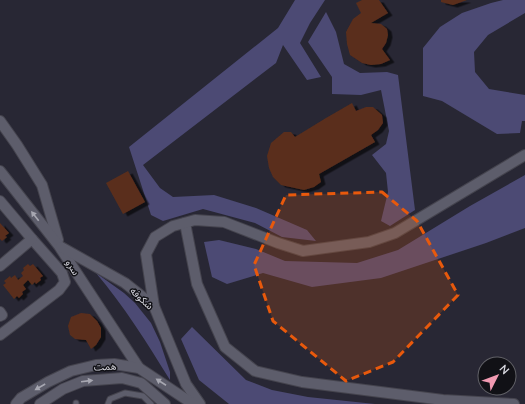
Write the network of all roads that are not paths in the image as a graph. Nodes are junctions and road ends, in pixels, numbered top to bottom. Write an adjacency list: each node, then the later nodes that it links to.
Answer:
1 (0, 121): 7 (street)
2 (525, 155): 5 (street)
3 (0, 171): 7 (street, سرو, one-way to 3)
4 (0, 201): 6 (street)
5 (185, 223): 9 (street); 21 (street)
6 (32, 239): 8 (street); 12 (street)
7 (59, 246): 9 (street, شکوفه); 13 (street, سرو)
8 (0, 266)
9 (154, 306): 20 (street, شکوفه)
10 (0, 312): 11 (street)
11 (0, 316)
12 (0, 335)
13 (140, 368): 14 (street, همت, one-way to 14); 19 (street, همت, one-way to 13)
14 (16, 404)
15 (40, 404): 18 (street, همت, one-way to 18)
16 (108, 404): 17 (lane)
17 (151, 404)
18 (165, 404)
19 (193, 404)
20 (200, 404)
21 (514, 404)

